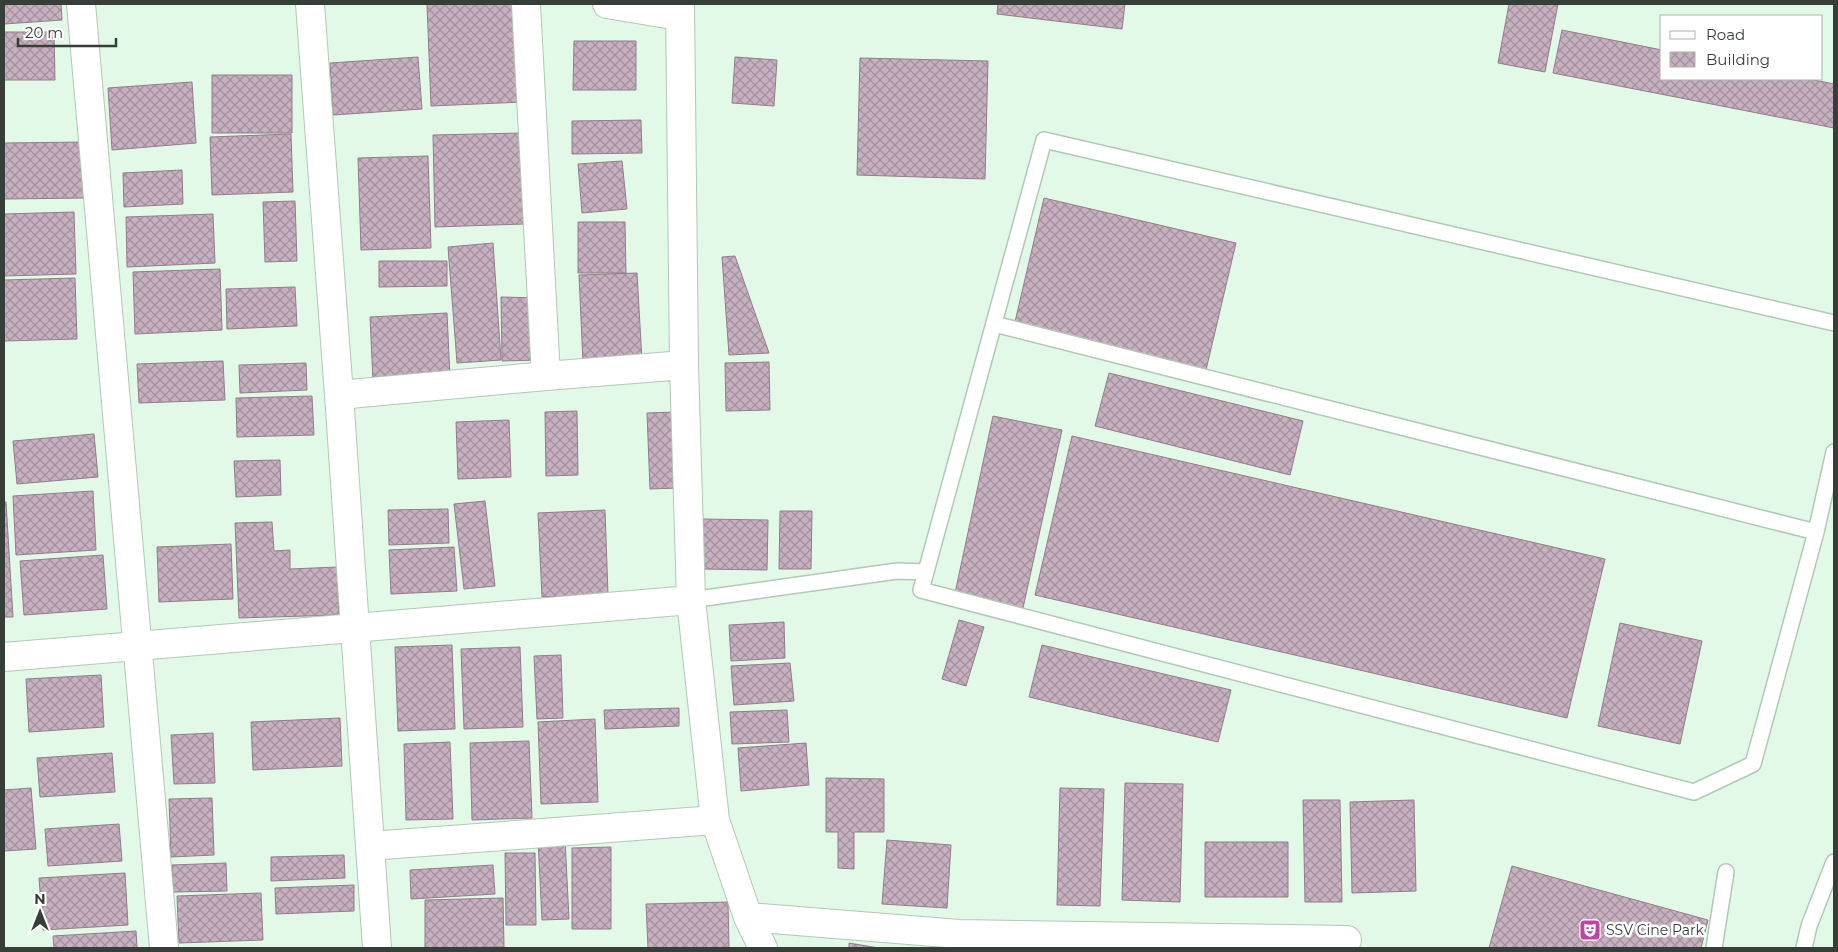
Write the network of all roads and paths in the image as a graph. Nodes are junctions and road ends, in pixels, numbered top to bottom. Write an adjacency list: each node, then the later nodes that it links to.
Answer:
1 (82, 4): 16 (street)
2 (310, 4): 10 (street)
3 (526, 4): 9 (street)
4 (607, 4): 5 (street)
5 (680, 10): 8 (street)
6 (1834, 323): 7 (lane)
7 (994, 324): 12 (lane); 13 (lane)
8 (684, 365): 9 (street); 14 (street)
9 (546, 376): 10 (street)
10 (339, 395): 15 (street)
11 (1834, 452): 12 (lane)
12 (1816, 532): 13 (lane)
13 (926, 572): 14 (lane)
14 (691, 600): 15 (street); 18 (street)
15 (356, 628): 16 (street); 19 (street)
16 (138, 646): 17 (street); 24 (street)
17 (4, 657)
18 (715, 820): 19 (street); 22 (street)
19 (370, 846): 25 (street)
20 (1834, 862): 28 (lane)
21 (1726, 872): 27 (lane)
22 (748, 917): 23 (street); 26 (street)
23 (1347, 940)
24 (164, 948)
25 (378, 948)
26 (764, 948)
27 (1714, 948)
28 (1804, 948)

